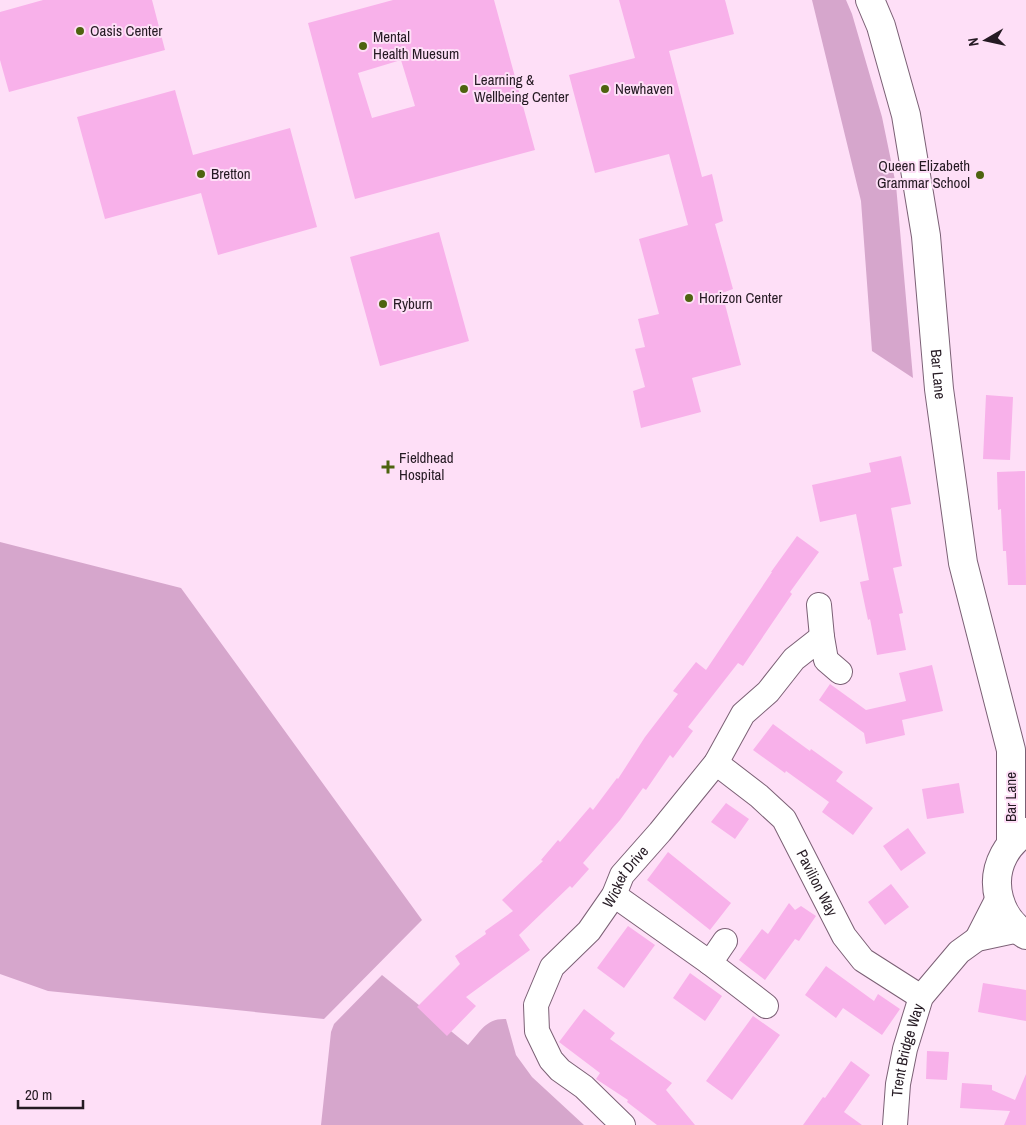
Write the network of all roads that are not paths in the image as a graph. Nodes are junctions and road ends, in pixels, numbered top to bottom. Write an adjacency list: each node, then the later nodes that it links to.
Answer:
1 (870, 0): 5 (main road, Bar Lane)
2 (819, 605): 3 (street)
3 (822, 637): 4 (street); 6 (street, Wicket Drive)
4 (840, 672)
5 (1018, 759): 7 (main road, Bar Lane)
6 (716, 763): 8 (street, Wicket Drive); 14 (street, Pavilion Way)
7 (1019, 837): 9 (main road)
8 (614, 895): 13 (street); 16 (street, Wicket Drive)
9 (998, 898): 10 (main road); 11 (street, Trent Bridge Way)
10 (1022, 932): 11 (street, Trent Bridge Way)
11 (977, 939): 14 (street, Trent Bridge Way)
12 (725, 941): 13 (street)
13 (710, 962): 15 (street)
14 (921, 997): 17 (street, Trent Bridge Way)
15 (766, 1006)
16 (623, 1125)
17 (894, 1125)

